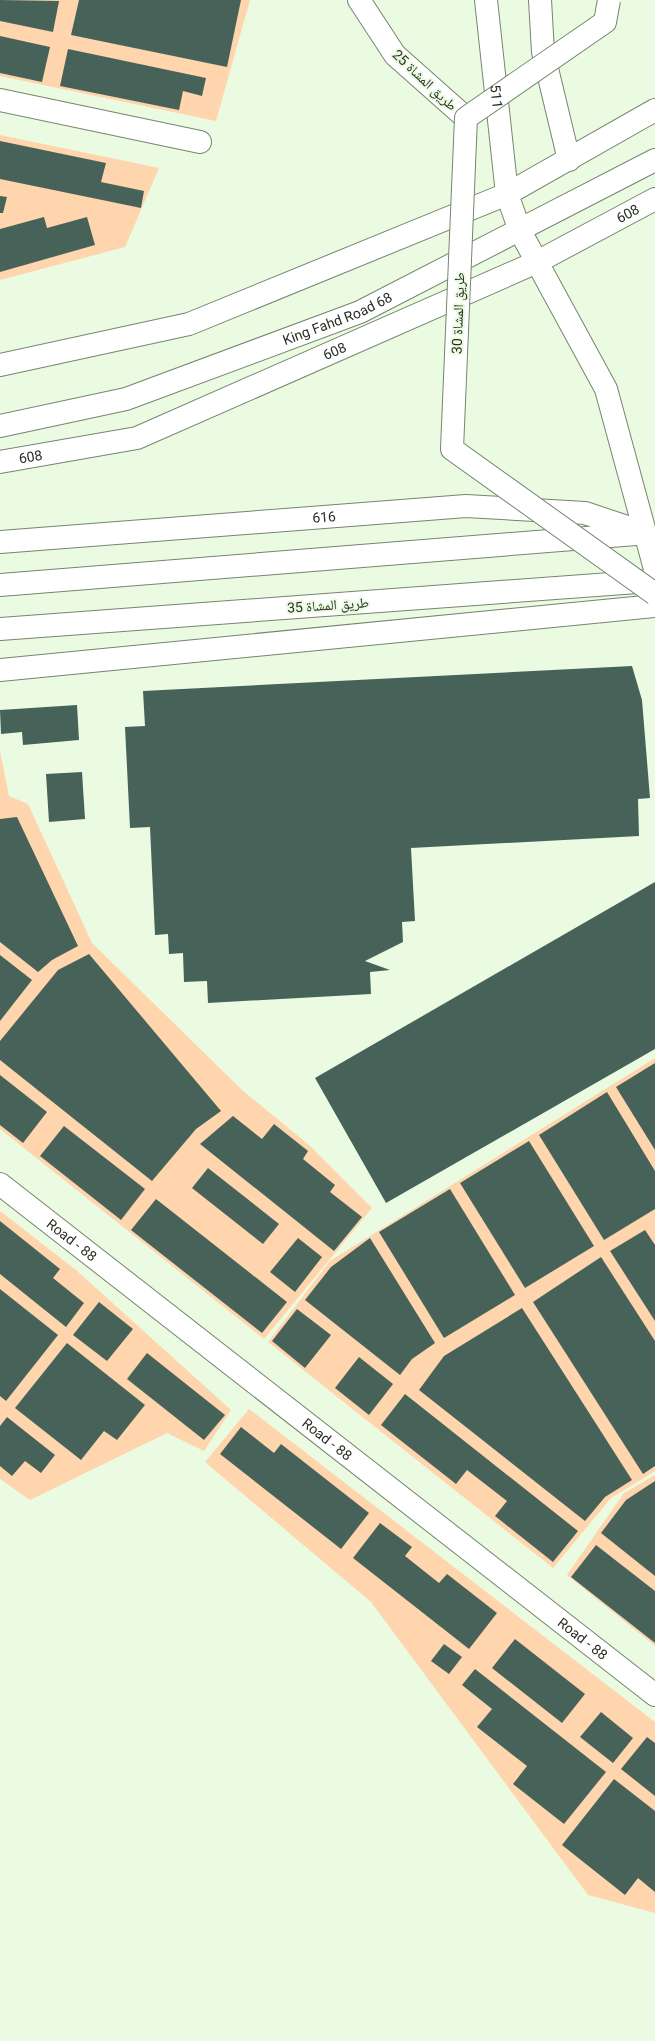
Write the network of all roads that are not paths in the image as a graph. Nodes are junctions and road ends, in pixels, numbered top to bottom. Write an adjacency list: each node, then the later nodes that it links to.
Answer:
1 (359, 0): 7 (main road, طريق المشاة 25)
2 (486, 0): 11 (main road, 511)
3 (540, 0): 9 (main road)
4 (609, 0): 7 (main road, bridge)
5 (0, 100): 8 (main road)
6 (655, 110): 9 (main road)
7 (466, 118): 23 (main road, طريق المشاة 30, bridge)
8 (200, 142)
9 (569, 160): 11 (main road)
10 (655, 160): 13 (main road, King Fahd Road 68)
11 (507, 194): 13 (main road, 511); 15 (main road)
12 (655, 199): 14 (main road, 608)
13 (520, 230): 14 (main road, 511); 16 (main road, King Fahd Road 68)
14 (537, 262): 17 (main road, 608); 18 (main road, 511)
15 (0, 365)
16 (0, 426)
17 (0, 462)
18 (650, 535): 19 (main road, 616); 20 (main road, 511); 22 (main road)
19 (0, 542)
20 (655, 569)
21 (655, 581): 25 (main road, طريق المشاة 35)
22 (0, 585)
23 (655, 594)
24 (655, 606): 26 (main road)
25 (0, 629)
26 (0, 670)
27 (0, 1184): 28 (main road, Road - 88)
28 (655, 1695)

